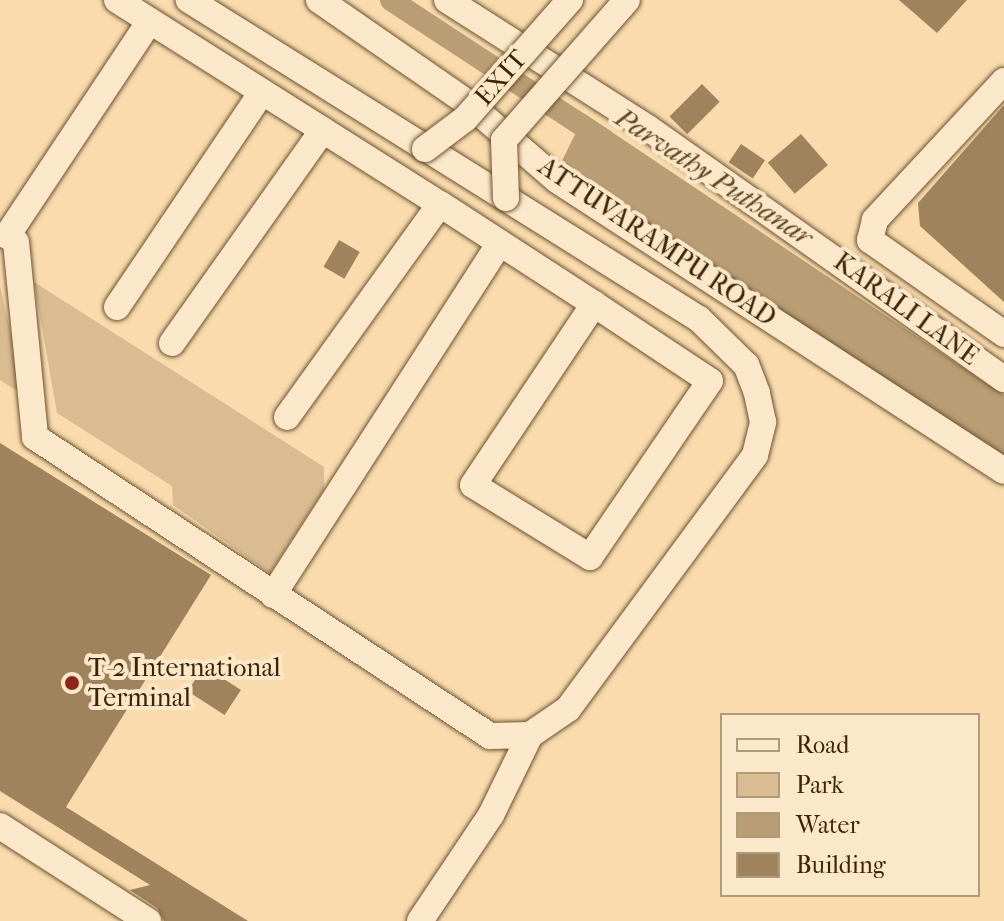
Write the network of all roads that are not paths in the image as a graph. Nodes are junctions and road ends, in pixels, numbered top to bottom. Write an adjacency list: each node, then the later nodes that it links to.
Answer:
1 (117, 0): 7 (street)
2 (189, 0): 11 (street)
3 (319, 0): 22 (street, ATTUVARAMPU ROAD)
4 (447, 0): 20 (street, KARALI LANE)
5 (570, 0): 11 (street, EXIT, bridge)
6 (627, 0): 12 (street, bridge)
7 (150, 21): 9 (street); 23 (street)
8 (1004, 81): 17 (street)
9 (262, 92): 10 (street); 16 (street)
10 (323, 130): 13 (street); 19 (street)
11 (425, 149): 12 (street)
12 (506, 198): 24 (street)
13 (440, 204): 14 (street); 21 (street)
14 (500, 243): 15 (street); 23 (street)
15 (594, 304): 15 (street)
16 (117, 307)
17 (1004, 334)
18 (1004, 341): 20 (street)
19 (172, 343)
20 (995, 373)
21 (287, 417)
22 (1004, 471)
23 (273, 595): 24 (street)
24 (530, 735): 29 (street)
25 (474, 824): 28 (street)
26 (0, 826): 27 (street)
27 (148, 921)
28 (402, 921)
29 (420, 921)

